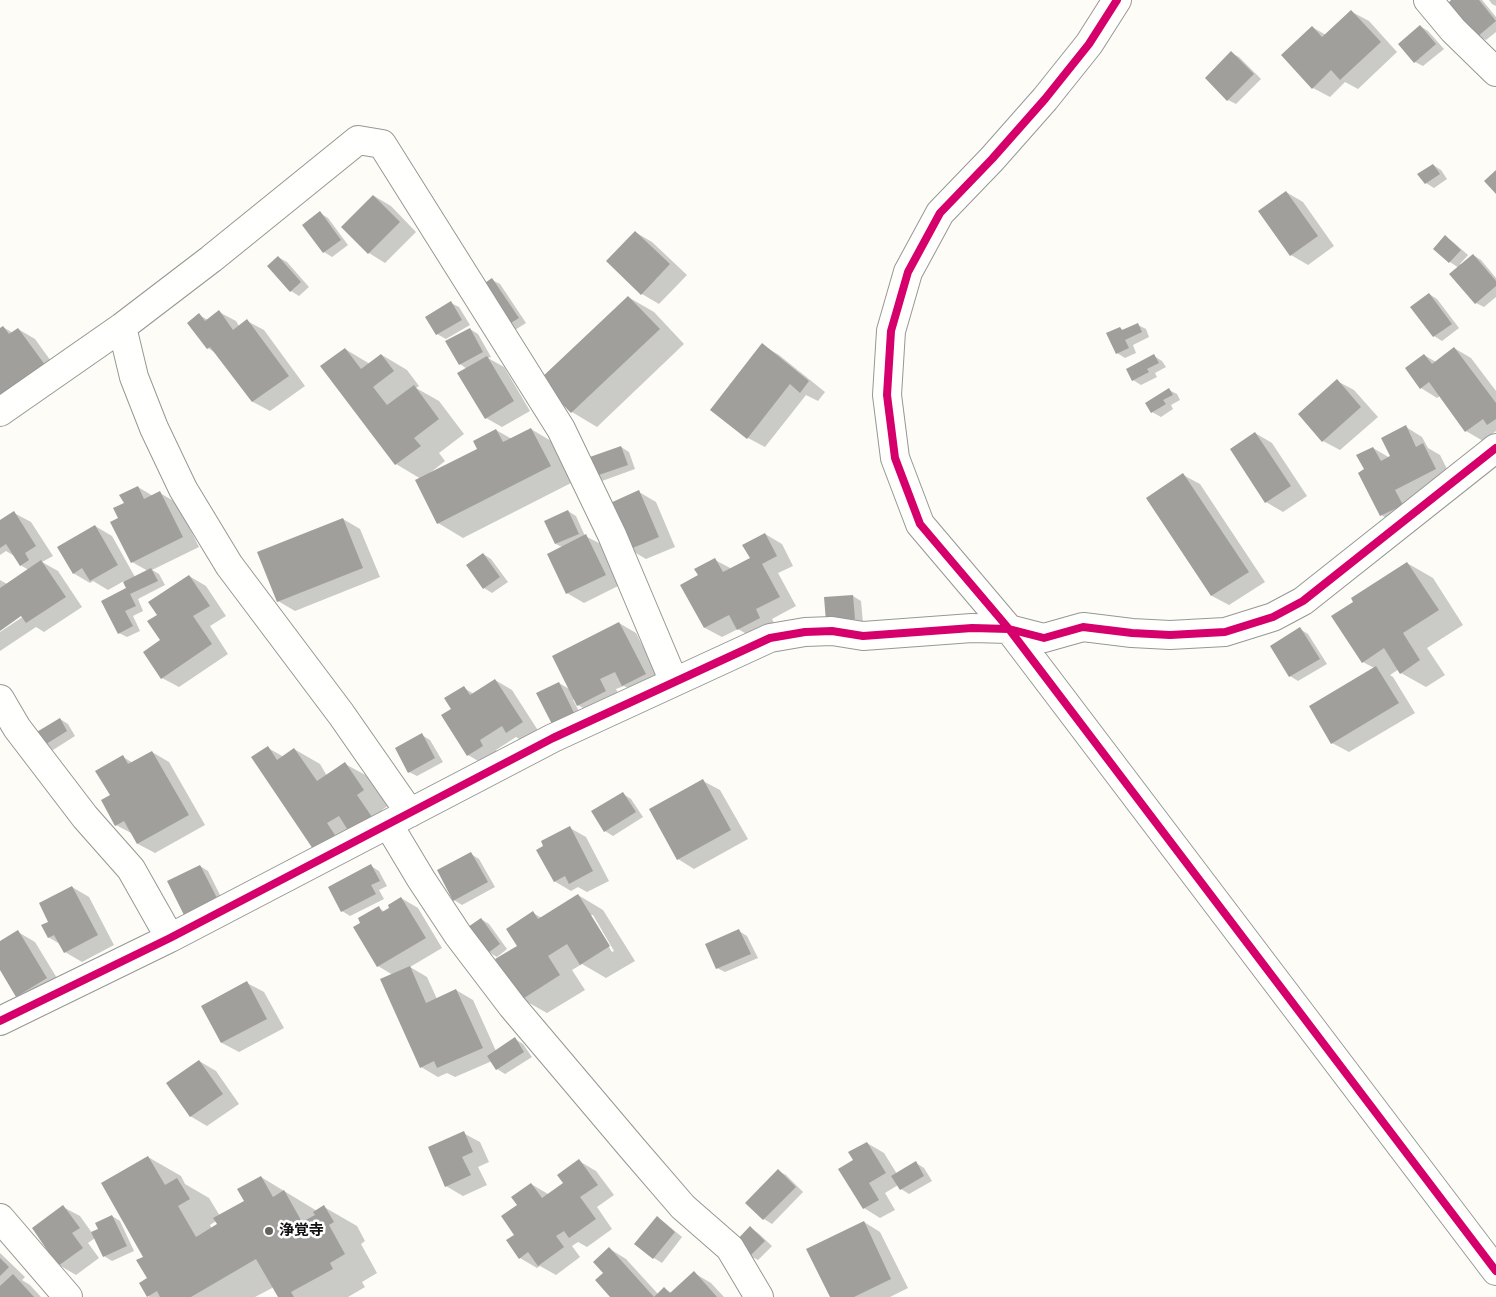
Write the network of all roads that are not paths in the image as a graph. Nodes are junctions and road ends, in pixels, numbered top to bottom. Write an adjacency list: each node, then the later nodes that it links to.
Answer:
1 (1117, 0): 7 (street)
2 (1428, 0): 3 (street)
3 (1496, 72)
4 (122, 327): 5 (street); 8 (street); 10 (street)
5 (0, 412)
6 (1496, 448): 7 (street)
7 (1009, 629): 8 (street); 14 (street)
8 (674, 682): 10 (street)
9 (0, 699): 11 (street)
10 (399, 818): 11 (street); 16 (street)
11 (170, 938): 12 (street)
12 (0, 1021)
13 (0, 1218): 15 (street)
14 (1496, 1271)
15 (68, 1297)
16 (759, 1297)

